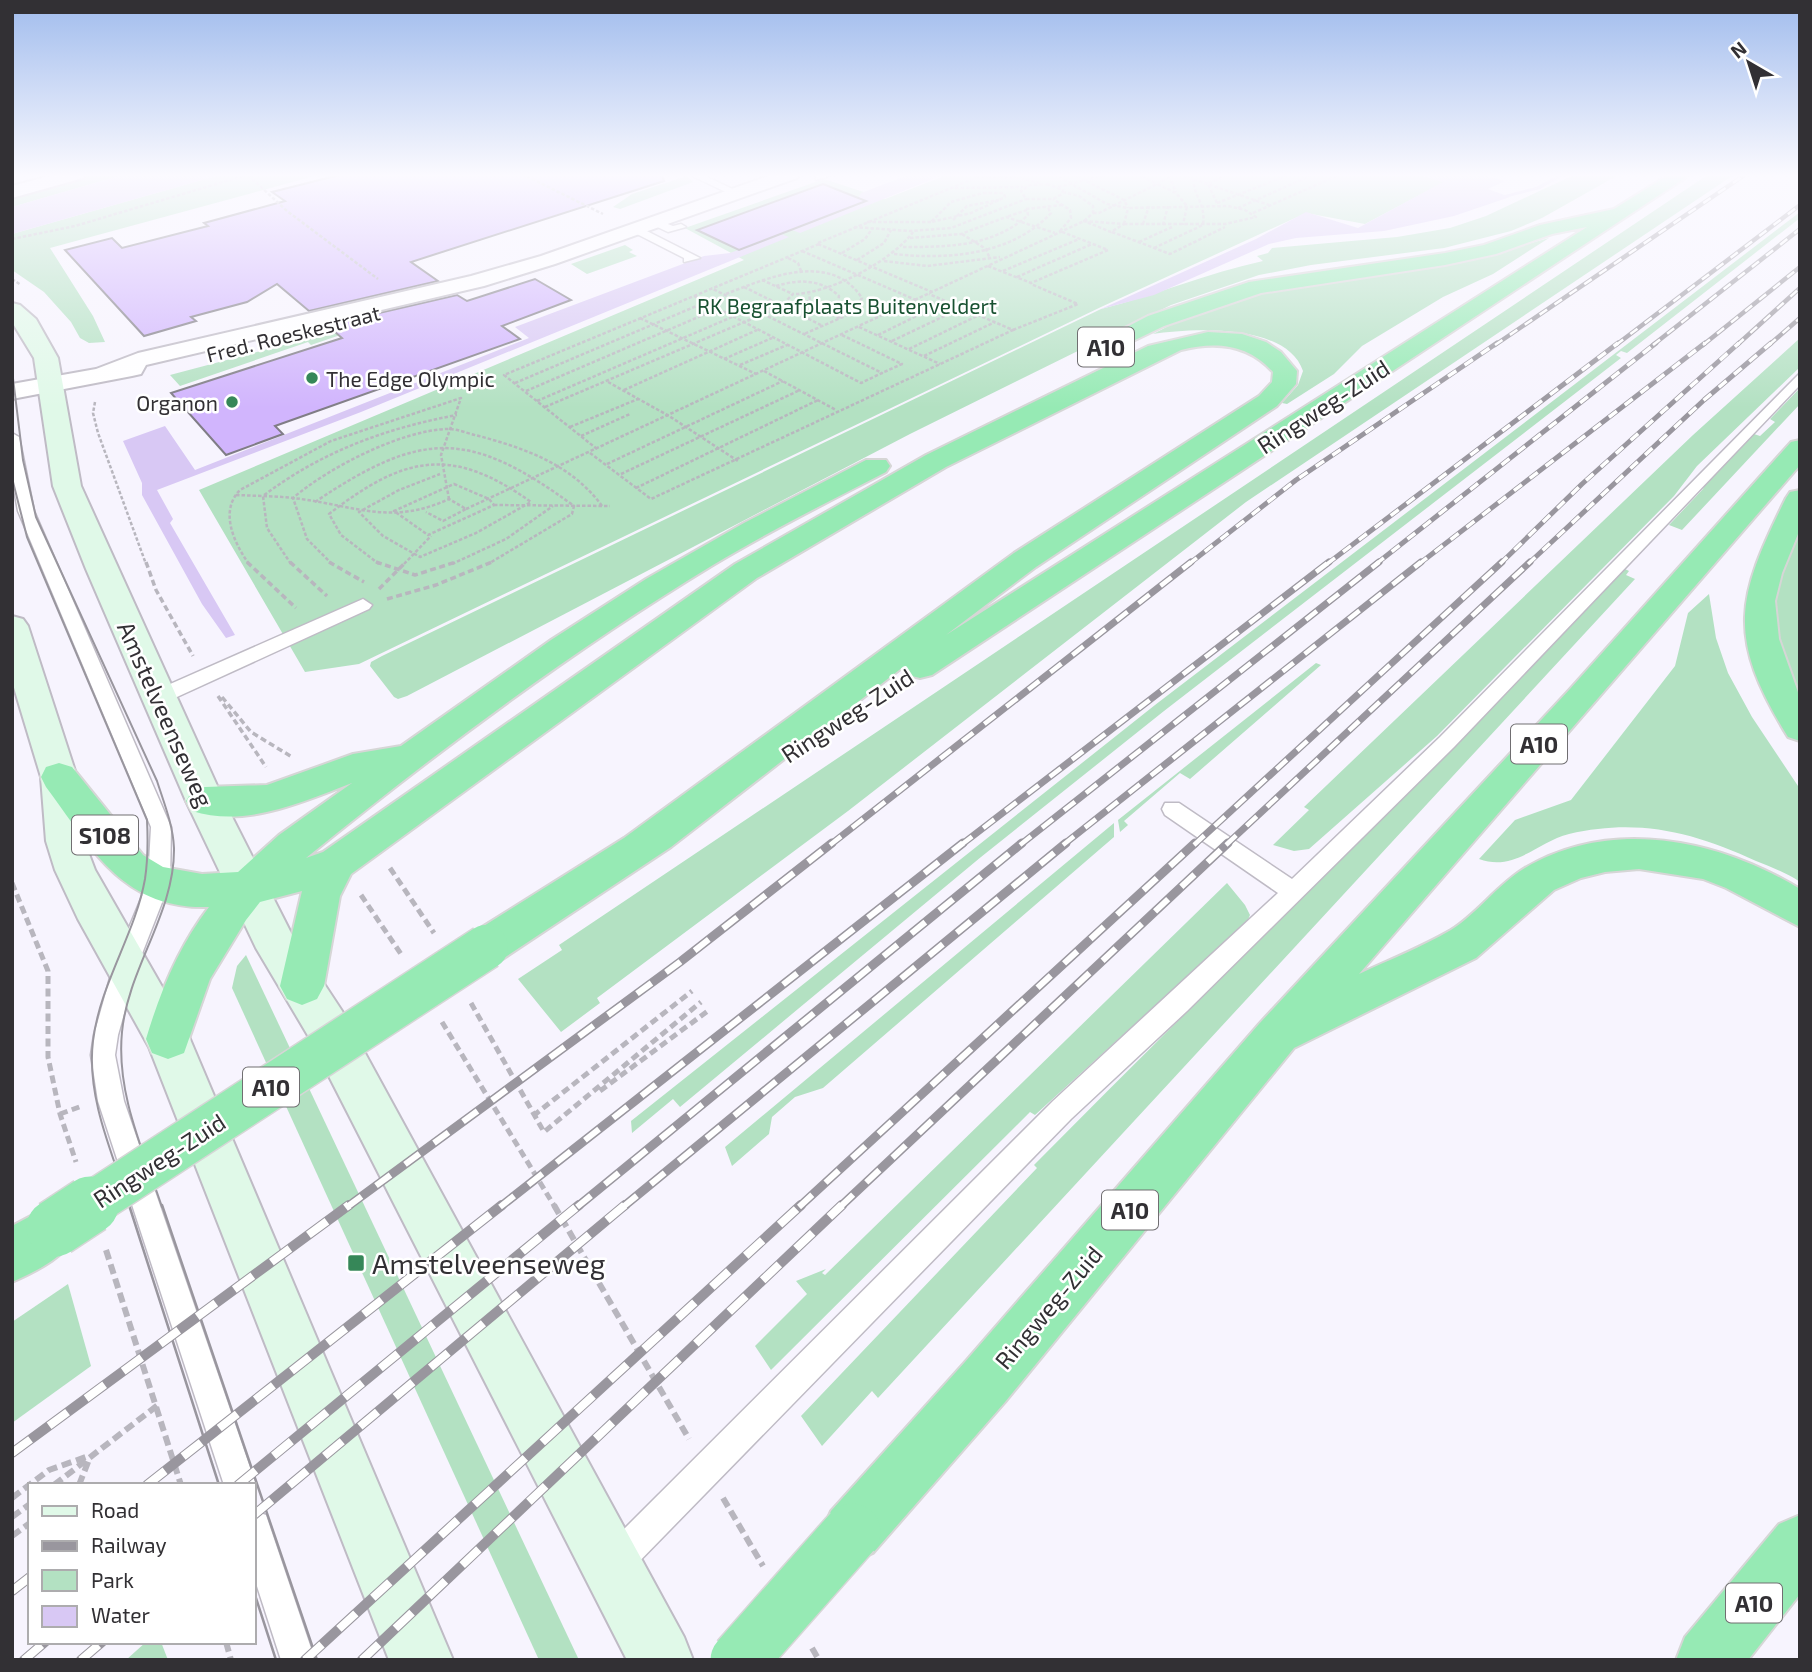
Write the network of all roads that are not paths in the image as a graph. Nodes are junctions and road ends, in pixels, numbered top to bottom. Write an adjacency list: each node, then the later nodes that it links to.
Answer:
1 (565, 252): 9 (street, Fred. Roeskestraat)
2 (682, 252): 5 (lane)
3 (1479, 252): 7 (highway, A10)
4 (1561, 252): 23 (highway, Ringweg-Zuid / A10)
5 (688, 260)
6 (12, 310): 9 (main road, Amstelveenseweg)
7 (1083, 359)
8 (1800, 377): 27 (lane)
9 (52, 385): 10 (street, Fred. Roeskestraat); 17 (main road, Amstelveenseweg)
10 (12, 393)
11 (12, 437): 25 (lane, Amstelveenseweg)
12 (1800, 449): 31 (highway, Ringweg-Zuid / A10)
13 (899, 454): 19 (highway)
14 (1800, 498): 18 (highway)
15 (363, 605): 17 (lane)
16 (12, 626): 20 (main road, S108)
17 (159, 698): 21 (main road, Amstelveenseweg)
18 (1800, 728)
19 (411, 758): 21 (highway); 26 (highway)
20 (59, 777): 25 (highway, S108); 29 (main road, S108)
21 (205, 801): 26 (main road, Amstelveenseweg)
22 (1172, 809): 27 (lane)
23 (637, 849): 24 (highway, A10); 33 (highway, Ringweg-Zuid / A10, bridge)
24 (352, 852): 26 (highway, A10); 30 (highway)
25 (159, 882): 26 (highway, S108); 29 (lane, Amstelveenseweg)
26 (247, 888): 30 (main road, Amstelveenseweg); 32 (highway)
27 (1292, 891): 37 (lane)
28 (1800, 910): 31 (highway, A10)
29 (126, 964): 32 (main road, S108); 34 (lane, Amstelveenseweg)
30 (302, 986): 37 (main road, Amstelveenseweg)
31 (1275, 1038): 41 (highway, Ringweg-Zuid / A10, bridge)
32 (168, 1039): 39 (main road, S108)
33 (12, 1256)
34 (239, 1483)
35 (256, 1533): 38 (lane)
36 (1800, 1545): 42 (highway, A10)
37 (613, 1564): 40 (main road, Amstelveenseweg)
38 (298, 1660)
39 (421, 1660)
40 (661, 1660)
41 (739, 1660)
42 (1708, 1660)

